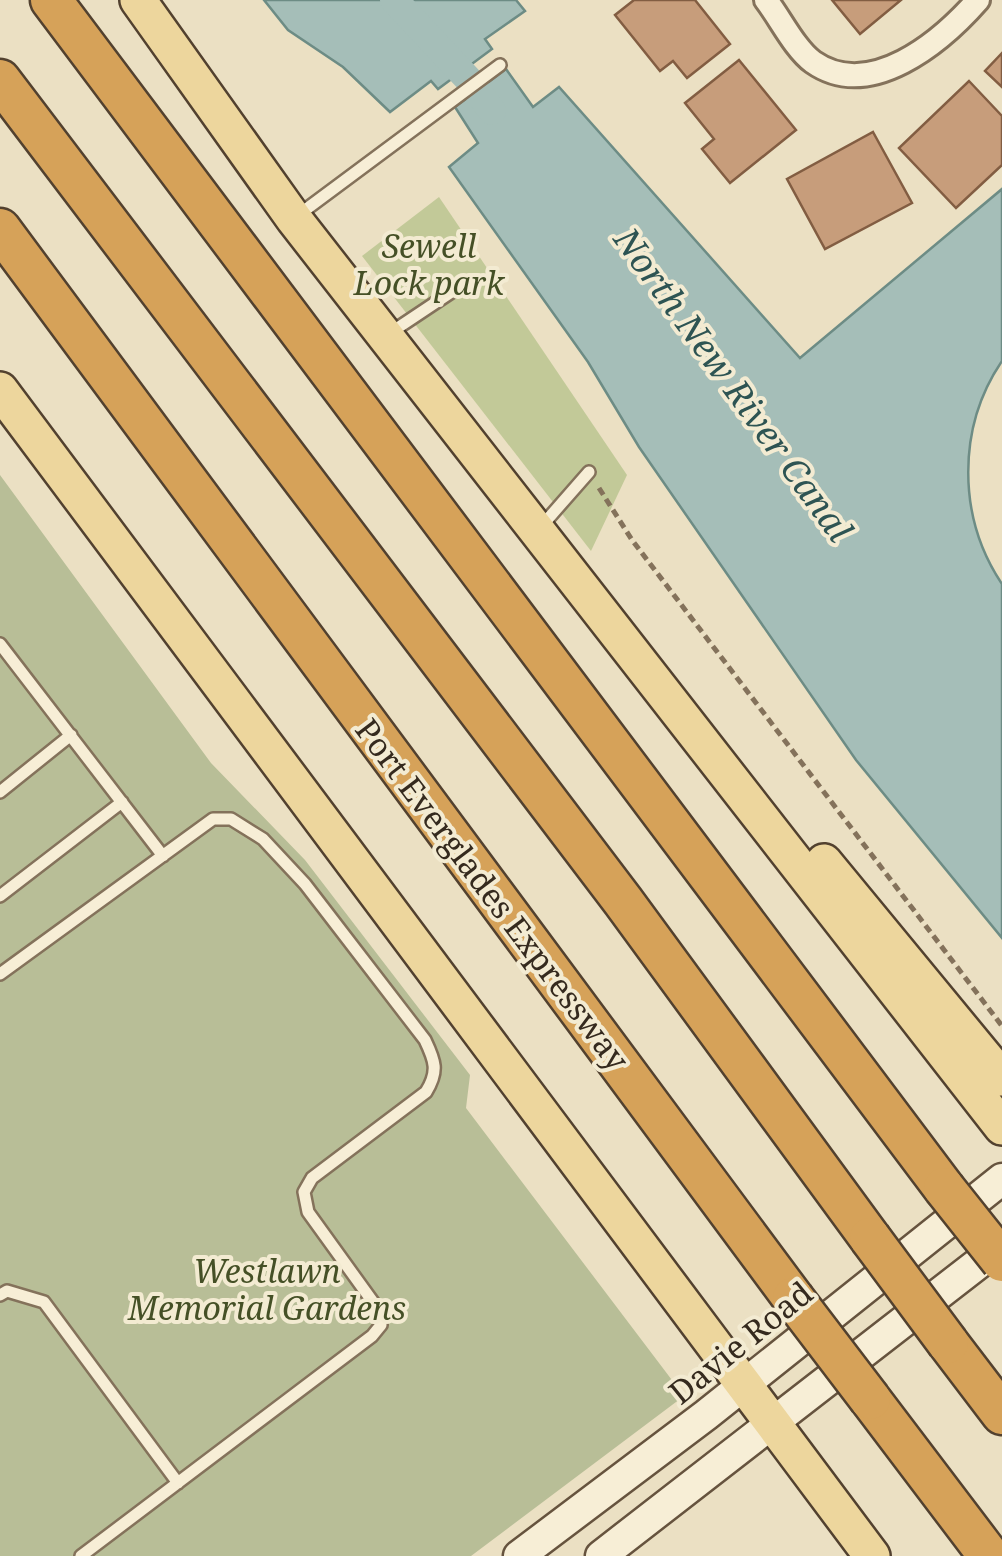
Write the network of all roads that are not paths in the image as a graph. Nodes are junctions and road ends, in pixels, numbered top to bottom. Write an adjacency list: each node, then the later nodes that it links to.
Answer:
1 (51, 0): 26 (highway, bridge)
2 (138, 0): 7 (main road)
3 (766, 0): 4 (street)
4 (978, 0)
5 (500, 65): 7 (lane)
6 (0, 80): 29 (highway, bridge)
7 (294, 218): 10 (main road)
8 (0, 229): 36 (highway, Port Everglades Expressway, bridge)
9 (453, 291): 10 (lane)
10 (385, 336): 13 (main road)
11 (0, 390): 28 (main road)
12 (588, 472): 13 (lane)
13 (536, 532): 14 (main road)
14 (580, 589): 22 (main road); 23 (main road)
15 (0, 644): 16 (lane)
16 (71, 735): 17 (lane); 18 (lane)
17 (0, 792)
18 (122, 802): 19 (lane); 20 (lane)
19 (163, 856): 21 (lane); 31 (lane)
20 (0, 896)
21 (1, 972)
22 (1002, 1078)
23 (1002, 1127)
24 (1002, 1178): 28 (main road, Davie Road)
25 (1002, 1245): 30 (main road)
26 (1002, 1261)
27 (0, 1295): 31 (lane)
28 (742, 1383): 30 (main road); 33 (main road, Davie Road)
29 (1002, 1414)
30 (771, 1421): 34 (main road); 35 (main road)
31 (178, 1483): 32 (lane)
32 (81, 1556)
33 (519, 1556)
34 (601, 1556)
35 (872, 1556)
36 (988, 1556)

